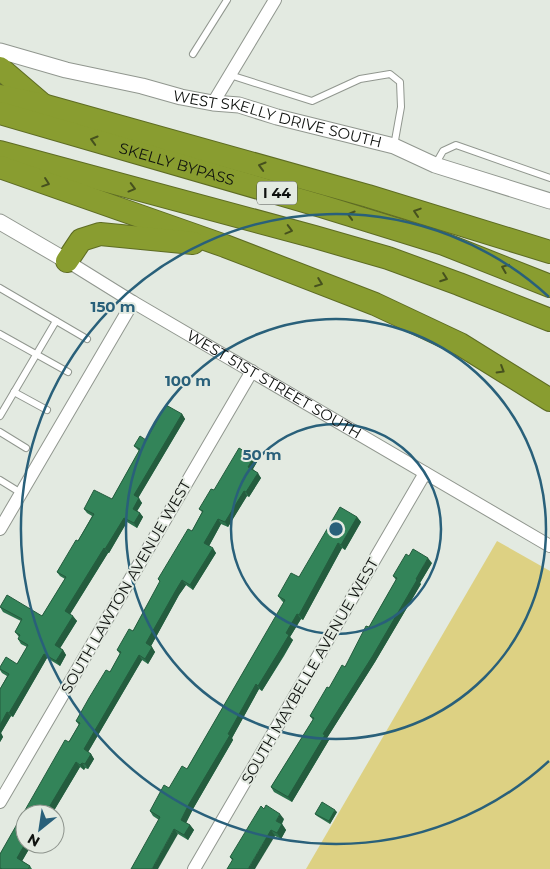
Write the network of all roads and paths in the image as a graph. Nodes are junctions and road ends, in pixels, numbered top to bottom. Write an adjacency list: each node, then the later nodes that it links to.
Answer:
1 (227, 0): 4 (lane)
2 (275, 0): 6 (street)
3 (0, 51): 8 (street, WEST SKELLY DRIVE SOUTH)
4 (193, 54)
5 (0, 68): 9 (highway)
6 (230, 75): 8 (street); 11 (lane)
7 (0, 96): 9 (highway)
8 (213, 103): 11 (street, WEST SKELLY DRIVE SOUTH)
9 (43, 105): 19 (highway, one-way to 9)
10 (0, 113): 21 (highway, SKELLY BYPASS / I 44, one-way to 10)
11 (394, 146): 13 (street, WEST SKELLY DRIVE SOUTH)
12 (0, 152): 25 (highway, I 44, one-way to 25)
13 (435, 165): 15 (lane); 16 (street, WEST SKELLY DRIVE SOUTH)
14 (0, 167): 18 (highway, one-way to 18)
15 (550, 178)
16 (550, 202)
17 (0, 222): 20 (street, WEST 51ST STREET SOUTH)
18 (225, 246): 20 (highway); 32 (highway, one-way to 32)
19 (550, 252)
20 (67, 261): 23 (street, WEST 51ST STREET SOUTH)
21 (550, 286)
22 (0, 288): 24 (lane)
23 (133, 302): 29 (street, WEST 51ST STREET SOUTH); 39 (street)
24 (56, 320): 27 (lane); 28 (lane)
25 (550, 320)
26 (0, 334): 28 (lane)
27 (87, 339)
28 (36, 354): 30 (lane); 31 (lane)
29 (252, 371): 37 (street, WEST 51ST STREET SOUTH); 42 (street, SOUTH LAWTON AVENUE WEST)
30 (68, 372)
31 (14, 392): 33 (lane); 34 (lane)
32 (550, 400)
33 (46, 410)
34 (0, 416)
35 (0, 432): 36 (lane)
36 (26, 448)
37 (425, 473): 41 (street, WEST 51ST STREET SOUTH); 43 (street, SOUTH MAYBELLE AVENUE WEST)
38 (0, 480): 39 (lane)
39 (21, 493): 40 (street)
40 (0, 529)
41 (550, 546)
42 (0, 802)
43 (194, 869)

